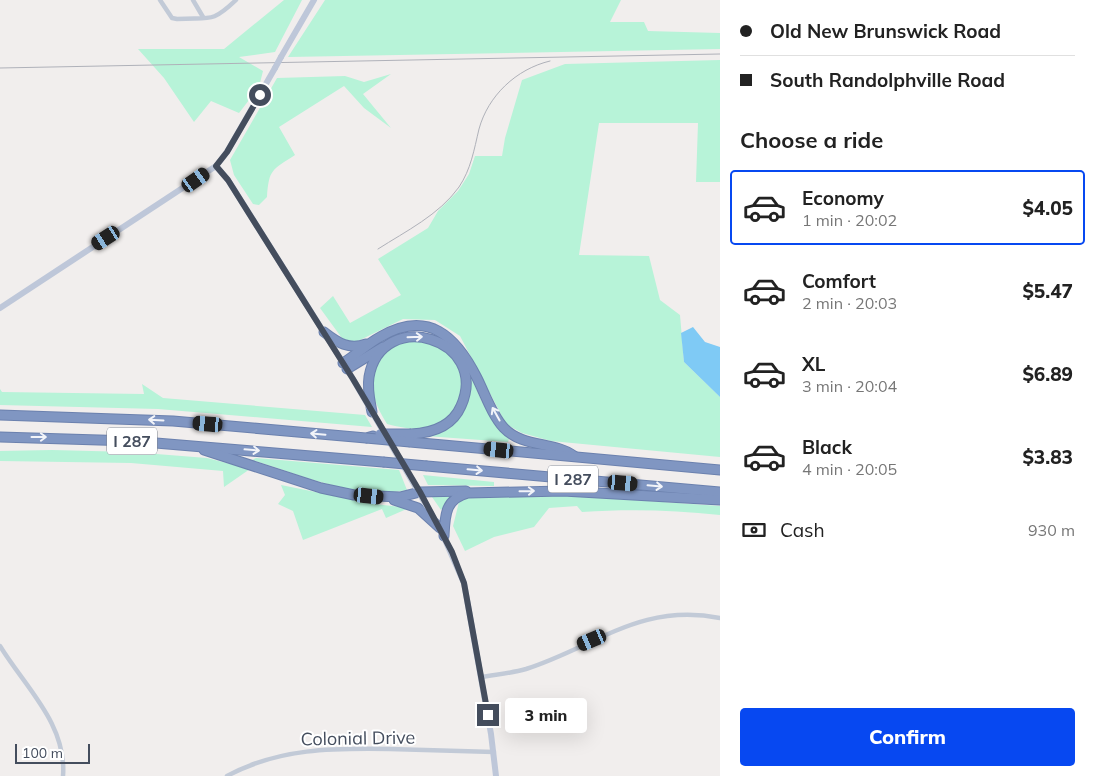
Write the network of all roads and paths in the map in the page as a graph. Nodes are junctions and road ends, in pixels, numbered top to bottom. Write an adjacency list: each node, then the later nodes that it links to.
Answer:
1 (160, 0): 5 (street)
2 (193, 0): 5 (street)
3 (236, 0): 5 (street)
4 (314, 0): 6 (main road, bridge)
5 (203, 17)
6 (216, 166): 7 (main road); 8 (main road)
7 (0, 308)
8 (324, 332): 10 (highway); 11 (main road)
9 (392, 342): 11 (highway); 12 (highway); 15 (highway, one-way to 15)
10 (371, 343): 11 (highway); 17 (highway, one-way to 10)
11 (345, 366): 12 (main road)
12 (372, 412): 19 (main road)
13 (0, 415): 15 (highway, I 287, one-way to 13, bridge)
14 (0, 437): 16 (highway, I 287, one-way to 16)
15 (411, 438): 17 (highway, I 287)
16 (186, 444): 21 (highway, I 287, one-way to 21, bridge); 22 (highway)
17 (575, 457): 18 (highway, I 287)
18 (720, 470)
19 (420, 492): 20 (highway); 22 (highway); 24 (main road)
20 (478, 492): 23 (highway, one-way to 23); 24 (highway)
21 (720, 492)
22 (384, 498): 24 (highway)
23 (720, 500)
24 (442, 532): 27 (main road)
25 (720, 618): 27 (street)
26 (0, 646): 29 (street)
27 (481, 677): 28 (main road)
28 (494, 752): 30 (street, Colonial Drive); 31 (main road)
29 (63, 776)
30 (227, 776)
31 (496, 776)

